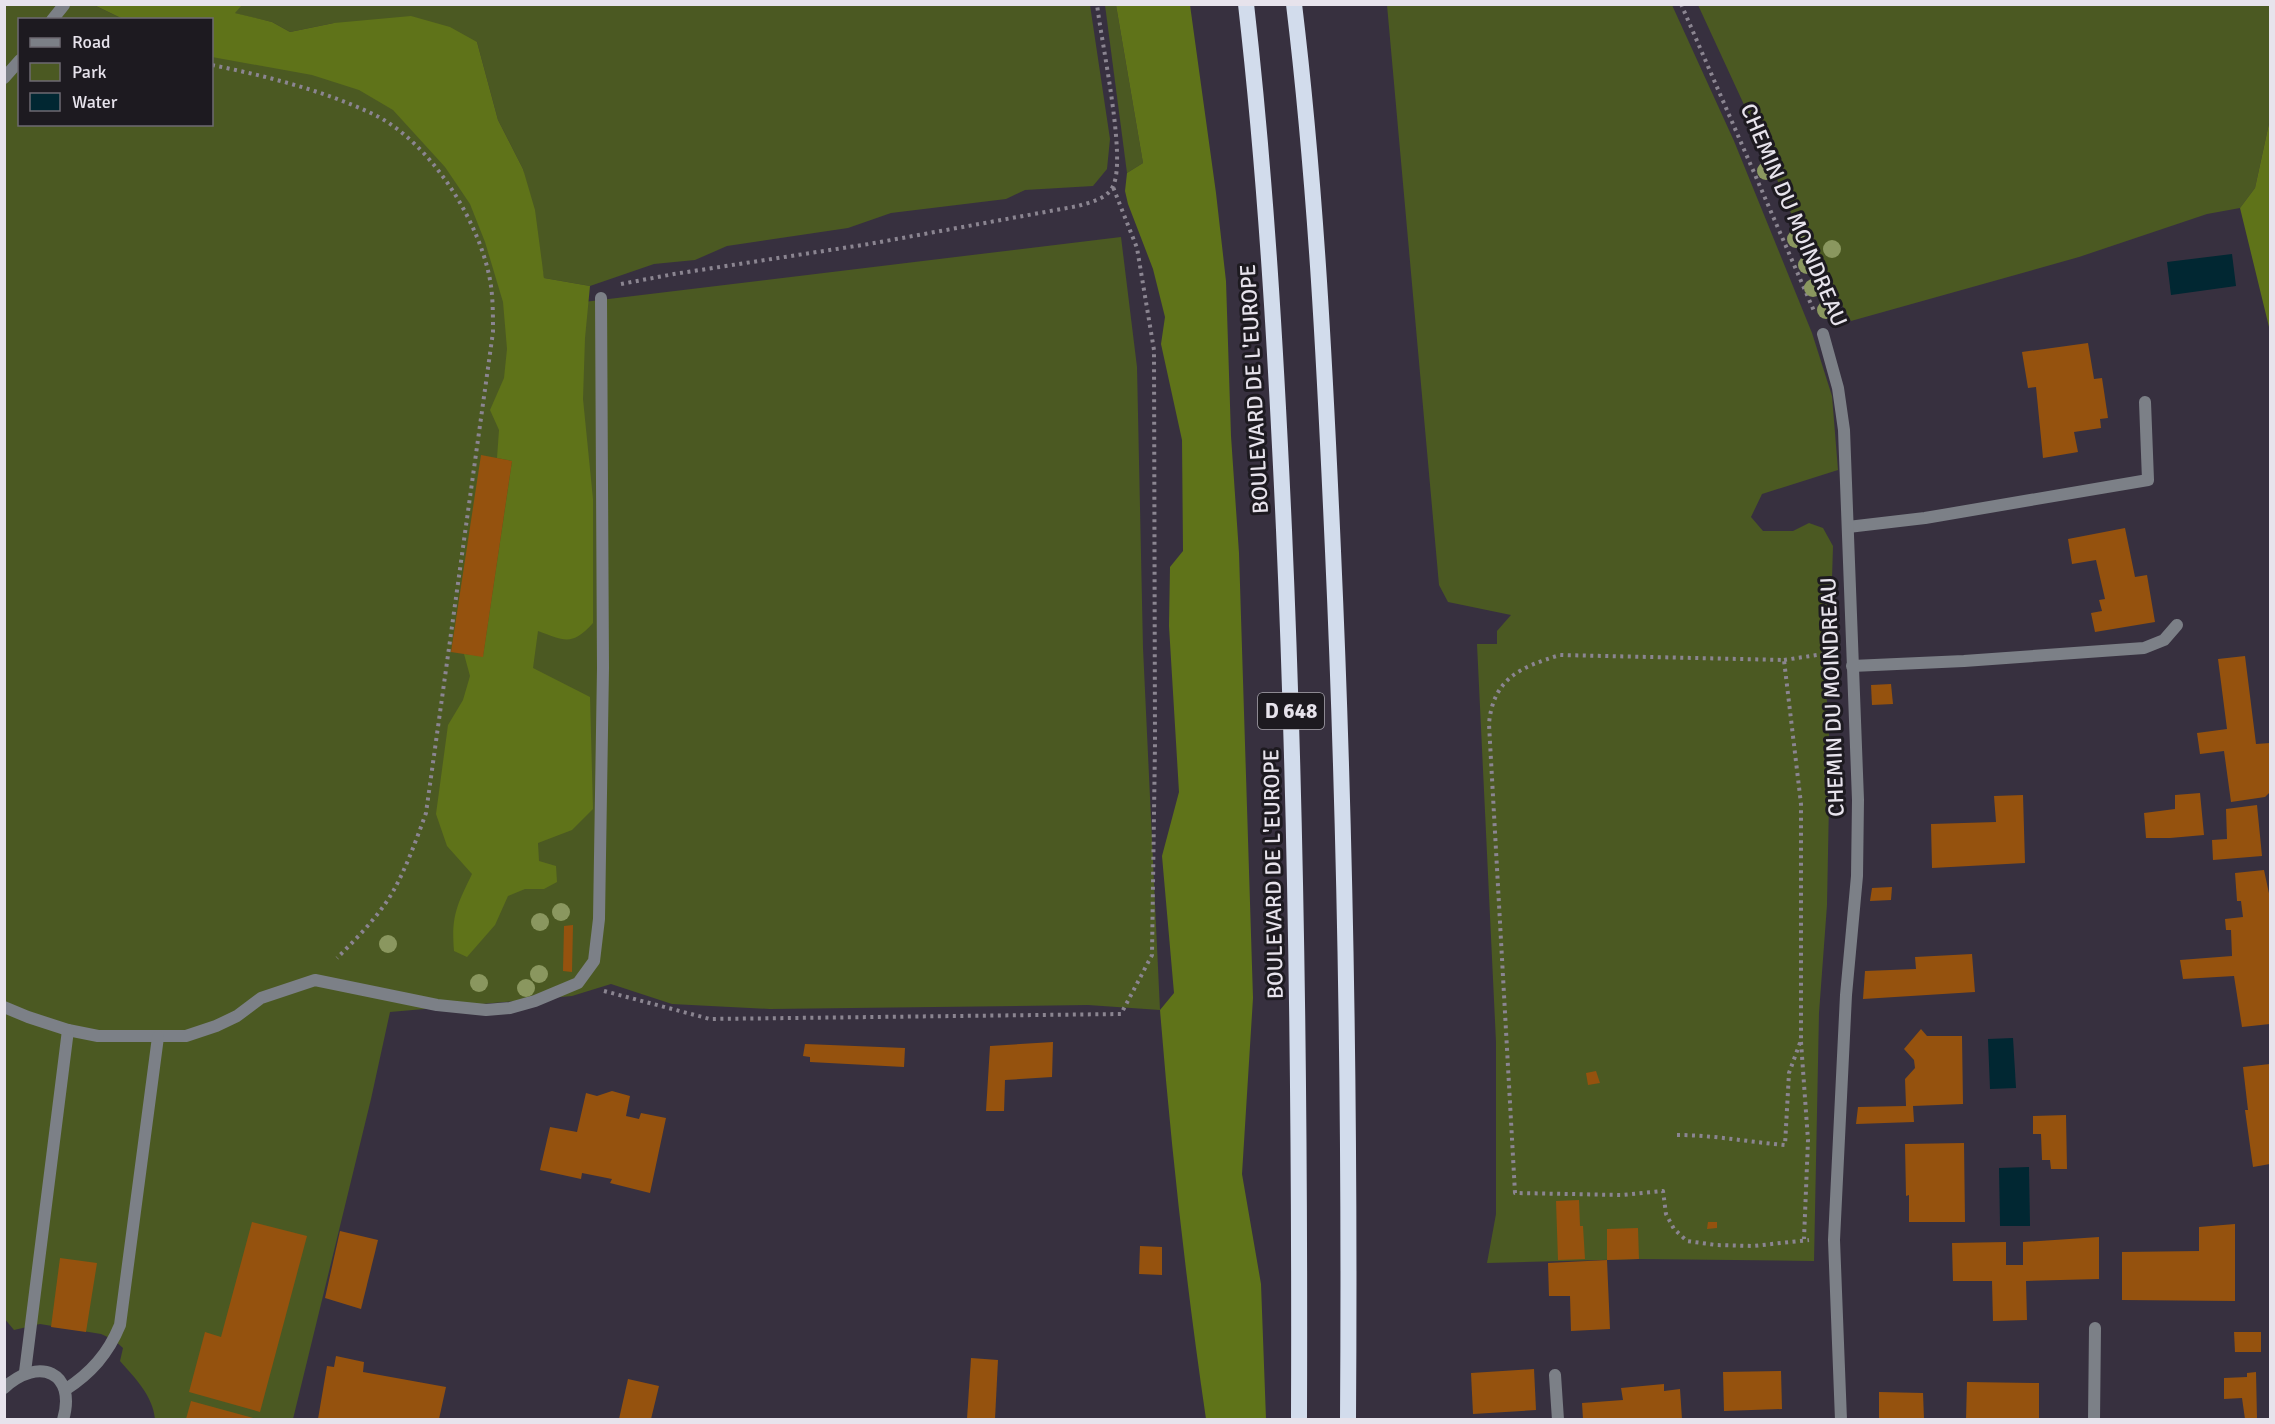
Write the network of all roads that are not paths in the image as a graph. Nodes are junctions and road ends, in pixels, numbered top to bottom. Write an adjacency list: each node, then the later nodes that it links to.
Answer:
1 (1246, 4): 22 (highway, BOULEVARD DE L'EUROPE / D 648)
2 (1294, 4): 23 (highway, D 648)
3 (64, 5): 4 (street)
4 (54, 18)
5 (18, 62): 6 (street)
6 (4, 78)
7 (601, 298): 15 (street)
8 (1823, 334): 10 (street, CHEMIN DU MOINDREAU)
9 (2145, 402): 10 (street)
10 (1848, 527): 12 (street, CHEMIN DU MOINDREAU)
11 (2177, 625): 12 (street)
12 (1852, 666): 25 (street, CHEMIN DU MOINDREAU)
13 (4, 1007): 14 (street)
14 (68, 1030): 15 (street); 17 (street)
15 (158, 1037): 20 (street)
16 (2095, 1328): 26 (street)
17 (25, 1372): 19 (street); 20 (street)
18 (1555, 1375): 24 (street)
19 (4, 1388)
20 (65, 1390): 21 (street)
21 (63, 1419)
22 (1299, 1419)
23 (1348, 1419)
24 (1558, 1419)
25 (1841, 1419)
26 (2094, 1419)

